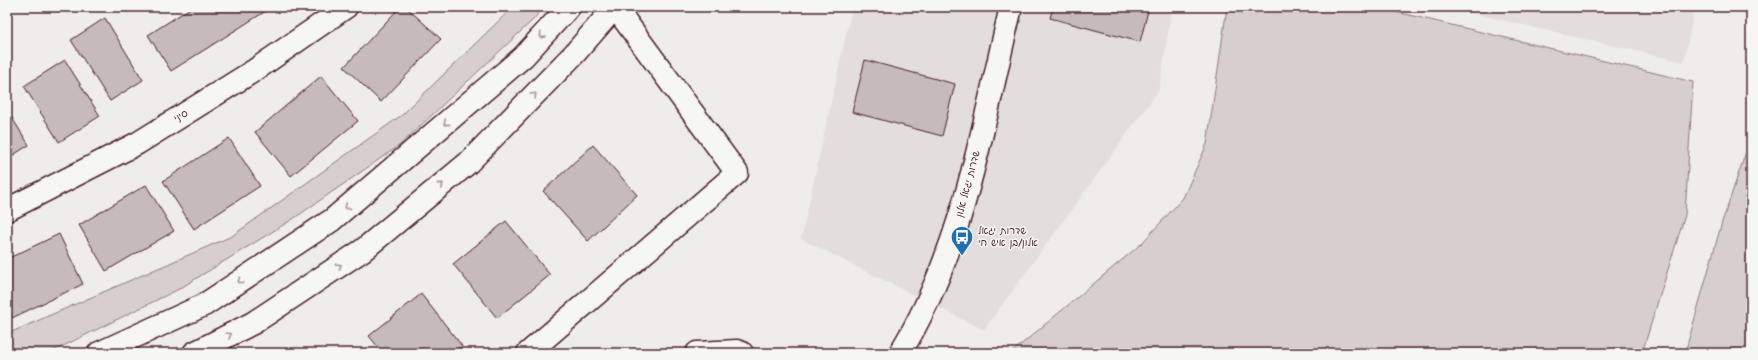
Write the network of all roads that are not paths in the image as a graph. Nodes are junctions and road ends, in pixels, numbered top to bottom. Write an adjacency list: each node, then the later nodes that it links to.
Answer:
1 (346, 7): 5 (main road, סיני)
2 (568, 7): 6 (main road, one-way to 6)
3 (615, 7): 7 (main road, one-way to 3); 8 (main road)
4 (1011, 7): 11 (main road, שדרות יגאל אלון)
5 (7, 210)
6 (99, 353)
7 (194, 353)
8 (528, 353)
9 (697, 353): 10 (main road)
10 (742, 353)
11 (900, 353)

